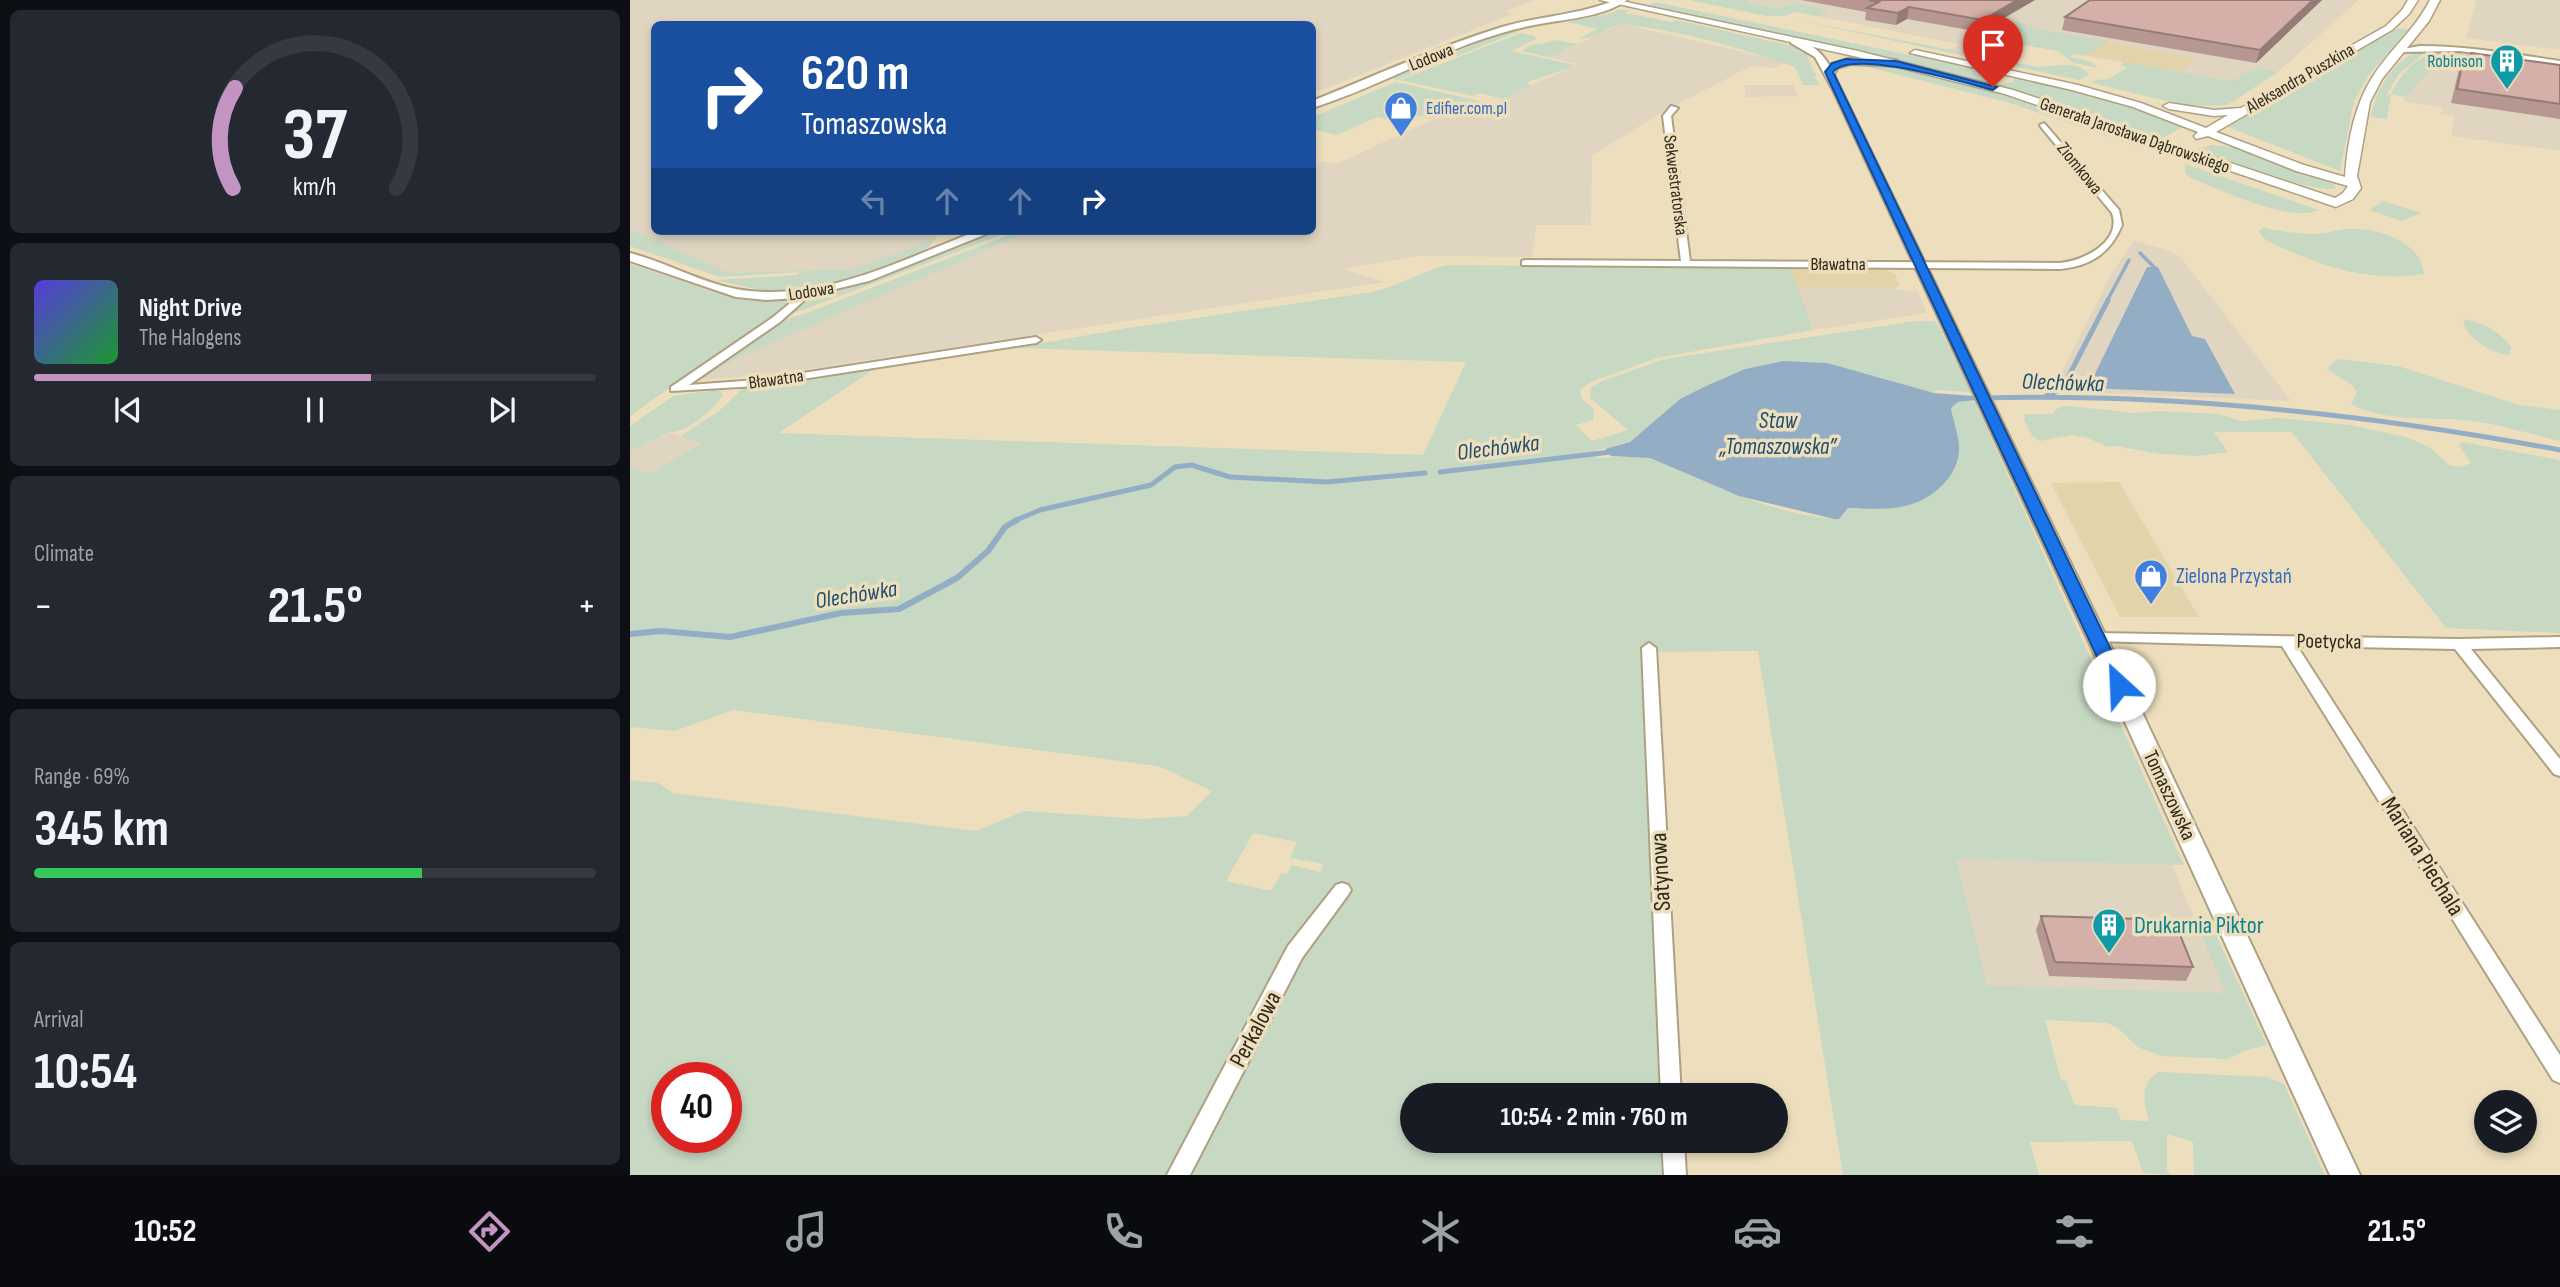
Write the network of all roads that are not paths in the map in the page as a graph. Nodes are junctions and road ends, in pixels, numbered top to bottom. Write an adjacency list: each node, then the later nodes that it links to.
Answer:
1 (1605, 0): 4 (main road, Generała Jarosława Dąbrowskiego)
2 (2413, 0): 20 (main road, Aleksandra Puszkina)
3 (2435, 0): 10 (main road, Aleksandra Puszkina)
4 (1620, 1): 6 (street, Lodowa); 8 (main road, Generała Jarosława Dąbrowskiego)
5 (1576, 3): 6 (street, Lodowa)
6 (1551, 18): 18 (street, Lodowa)
7 (2430, 40): 9 (street)
8 (1794, 41): 12 (main road, Generała Jarosława Dąbrowskiego); 15 (street, Tomaszowska)
9 (2459, 49): 10 (street); 13 (street)
10 (2400, 50): 24 (main road, Aleksandra Puszkina)
11 (1904, 51): 14 (main road, Generała Jarosława Dąbrowskiego)
12 (1896, 63): 15 (street); 16 (main road, Generała Jarosława Dąbrowskiego)
13 (2560, 63)
14 (2000, 71): 16 (main road); 17 (main road, Generała Jarosława Dąbrowskiego)
15 (1830, 74): 30 (street, Tomaszowska)
16 (1976, 83): 23 (main road, Generała Jarosława Dąbrowskiego)
17 (2074, 87): 20 (main road, Generała Jarosława Dąbrowskiego); 22 (main road, Generała Jarosława Dąbrowskiego)
18 (1316, 103)
19 (1674, 108): 29 (street, Sekwestratorska)
20 (2243, 111): 22 (main road, Aleksandra Puszkina)
21 (2044, 125): 25 (street, Ziomkowa)
22 (2209, 131): 23 (main road, Aleksandra Puszkina); 24 (main road, Generała Jarosława Dąbrowskiego)
23 (2180, 149): 24 (main road, Generała Jarosława Dąbrowskiego)
24 (2354, 184)
25 (2116, 212): 30 (street, Bławatna)
26 (977, 235): 31 (street, Lodowa)
27 (630, 257): 31 (street, Lodowa)
28 (1525, 263): 29 (street, Bławatna)
29 (1686, 264): 30 (street, Bławatna)
30 (1921, 265): 33 (street, Tomaszowska)
31 (805, 293): 32 (street, Bławatna)
32 (1036, 340)
33 (2098, 638): 34 (street, Poetycka); 45 (street, Tomaszowska)
34 (2286, 640): 36 (street, Poetycka); 40 (street, Mariana Piechala)
35 (2560, 642): 36 (street, Poetycka)
36 (2459, 644): 38 (street)
37 (1649, 648): 41 (street, Satynowa)
38 (2560, 770)
39 (1342, 890): 43 (street, Perkalowa)
40 (2560, 1073)
41 (1670, 1083)
42 (1674, 1153): 44 (street)
43 (1178, 1175)
44 (1675, 1175)
45 (2345, 1175)

